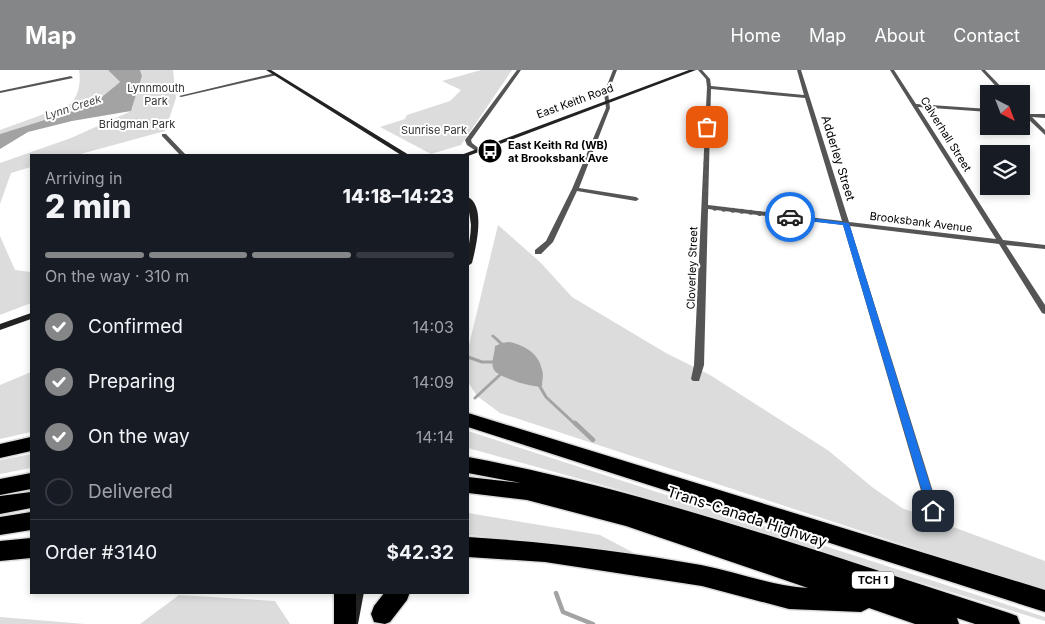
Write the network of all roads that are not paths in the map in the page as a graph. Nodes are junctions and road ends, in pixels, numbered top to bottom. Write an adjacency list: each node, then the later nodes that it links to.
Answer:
1 (268, 70): 9 (main road)
2 (519, 70): 24 (street)
3 (615, 70): 16 (street)
4 (694, 70): 16 (main road, East Keith Road)
5 (700, 70): 12 (street, Cloverley Street)
6 (799, 70): 15 (street, Adderley Street)
7 (892, 70): 17 (street, Calverhall Street)
8 (983, 70): 11 (street)
9 (275, 74): 14 (street); 26 (main road)
10 (71, 77): 13 (street)
11 (997, 85)
12 (709, 87): 15 (street); 31 (street, Cloverley Street)
13 (1, 90)
14 (181, 96)
15 (808, 96): 32 (street, Adderley Street)
16 (608, 102): 24 (main road, East Keith Road); 28 (street)
17 (916, 105): 18 (street); 33 (street, Calverhall Street)
18 (980, 110)
19 (1030, 115): 20 (street)
20 (1045, 116)
21 (1030, 119): 22 (street)
22 (1045, 133)
23 (164, 135): 25 (street)
24 (478, 150): 27 (main road, East Keith Road)
25 (182, 154)
26 (404, 154)
27 (467, 154)
28 (575, 190): 29 (street); 35 (street)
29 (636, 199)
30 (469, 202): 36 (main road)
31 (705, 207): 32 (street, Brooksbank Avenue); 40 (street, Cloverley Street)
32 (846, 223): 33 (street, Brooksbank Avenue); 50 (street, Adderley Street)
33 (1001, 242): 34 (street, Brooksbank Avenue); 37 (street, Calverhall Street)
34 (1045, 247)
35 (538, 252)
36 (469, 260)
37 (1045, 311)
38 (30, 316): 39 (main road)
39 (0, 327)
40 (696, 379)
41 (469, 420): 60 (highway)
42 (30, 444): 43 (highway)
43 (0, 451)
44 (469, 465): 66 (highway, Trans-Canada Highway / TCH 1)
45 (30, 481): 47 (highway)
46 (469, 485): 61 (highway, TCH 1)
47 (0, 487)
48 (30, 500): 49 (highway)
49 (0, 505)
50 (933, 511)
51 (30, 521): 52 (highway)
52 (0, 526)
53 (30, 548): 55 (highway)
54 (470, 548): 61 (highway)
55 (0, 551)
56 (345, 594): 63 (highway)
57 (358, 594): 64 (main road)
58 (386, 594): 62 (main road)
59 (398, 594): 62 (highway)
60 (1045, 601)
61 (879, 602): 65 (highway, TCH 1)
62 (381, 619)
63 (345, 624)
64 (350, 624)
65 (948, 624)
66 (1008, 624)

